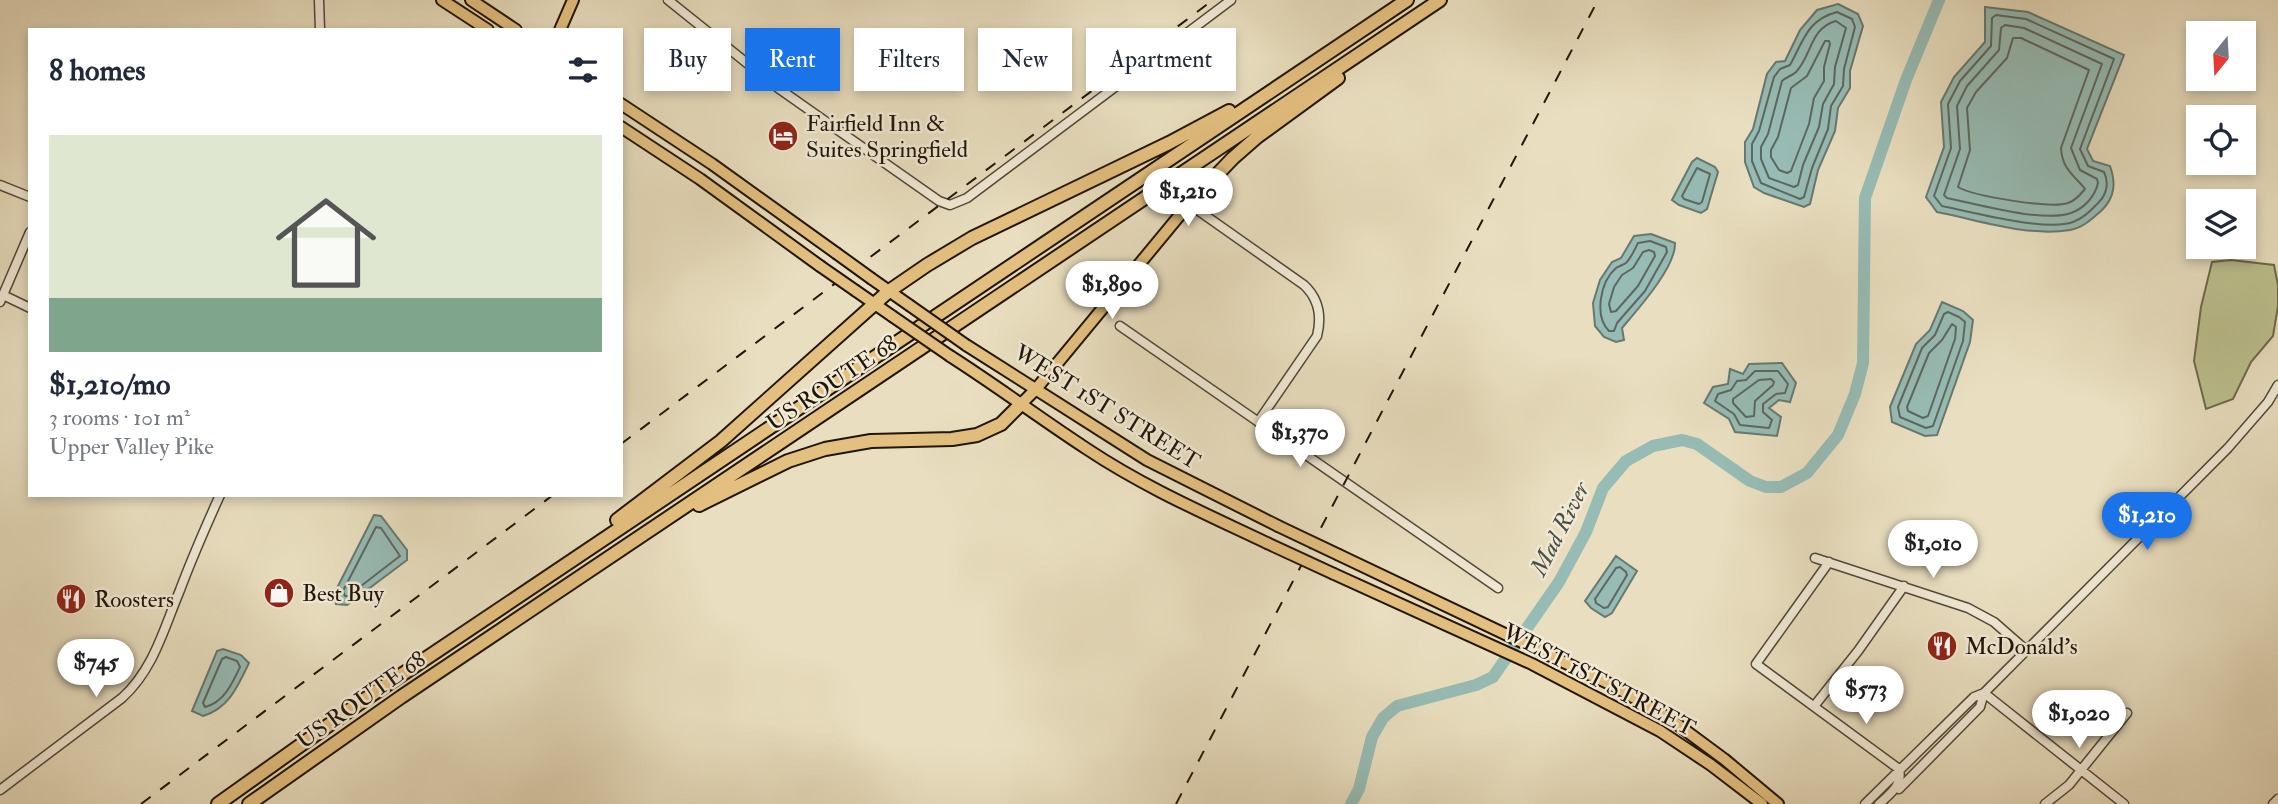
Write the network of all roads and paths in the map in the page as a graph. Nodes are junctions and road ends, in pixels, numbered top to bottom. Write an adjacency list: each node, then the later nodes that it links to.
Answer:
1 (319, 0): 10 (street)
2 (442, 0): 11 (main road)
3 (471, 0): 12 (main road)
4 (573, 0): 13 (main road)
5 (668, 0): 6 (street)
6 (1231, 0)
7 (1407, 0): 14 (highway, US ROUTE 68)
8 (1440, 0): 9 (highway, US ROUTE 68)
9 (1404, 24): 19 (highway); 31 (highway, US ROUTE 68)
10 (320, 28)
11 (485, 28)
12 (513, 28)
13 (561, 28)
14 (1276, 88): 21 (highway); 36 (highway, US ROUTE 68)
15 (623, 105): 21 (main road, WEST 1ST STREET, bridge)
16 (623, 128): 23 (main road, WEST 1ST STREET, bridge)
17 (0, 185): 18 (street)
18 (28, 196)
19 (1189, 204): 27 (main road); 29 (street)
20 (28, 237): 22 (street)
21 (889, 291): 23 (highway); 27 (main road, WEST 1ST STREET, bridge)
22 (1, 299): 24 (street)
23 (875, 304): 28 (main road, WEST 1ST STREET, bridge); 36 (highway)
24 (28, 306)
25 (1120, 326): 29 (street, WEST 1ST STREET)
26 (2278, 385): 37 (street)
27 (1036, 389): 28 (main road); 48 (main road, WEST 1ST STREET, bridge)
28 (1022, 403): 31 (highway); 47 (main road, WEST 1ST STREET, bridge)
29 (1258, 422): 35 (street, WEST 1ST STREET)
30 (219, 497): 43 (street)
31 (655, 527): 46 (highway, US ROUTE 68)
32 (1815, 558): 33 (street)
33 (1829, 562): 34 (street); 39 (street)
34 (1903, 586): 37 (street); 39 (street)
35 (1498, 588)
36 (512, 601): 45 (highway, US ROUTE 68)
37 (2026, 650): 38 (street)
38 (1984, 693): 41 (street); 42 (street); 51 (street)
39 (1815, 705): 41 (street)
40 (2127, 713): 42 (street)
41 (1899, 769): 49 (street); 50 (street)
42 (2081, 771): 52 (street); 53 (street)
43 (0, 790)
44 (2278, 799): 54 (street)
45 (218, 804)
46 (249, 804)
47 (1762, 804)
48 (1778, 804)
49 (1865, 804)
50 (1880, 804)
51 (1885, 804)
52 (2045, 804)
53 (2124, 804)
54 (2273, 804)

